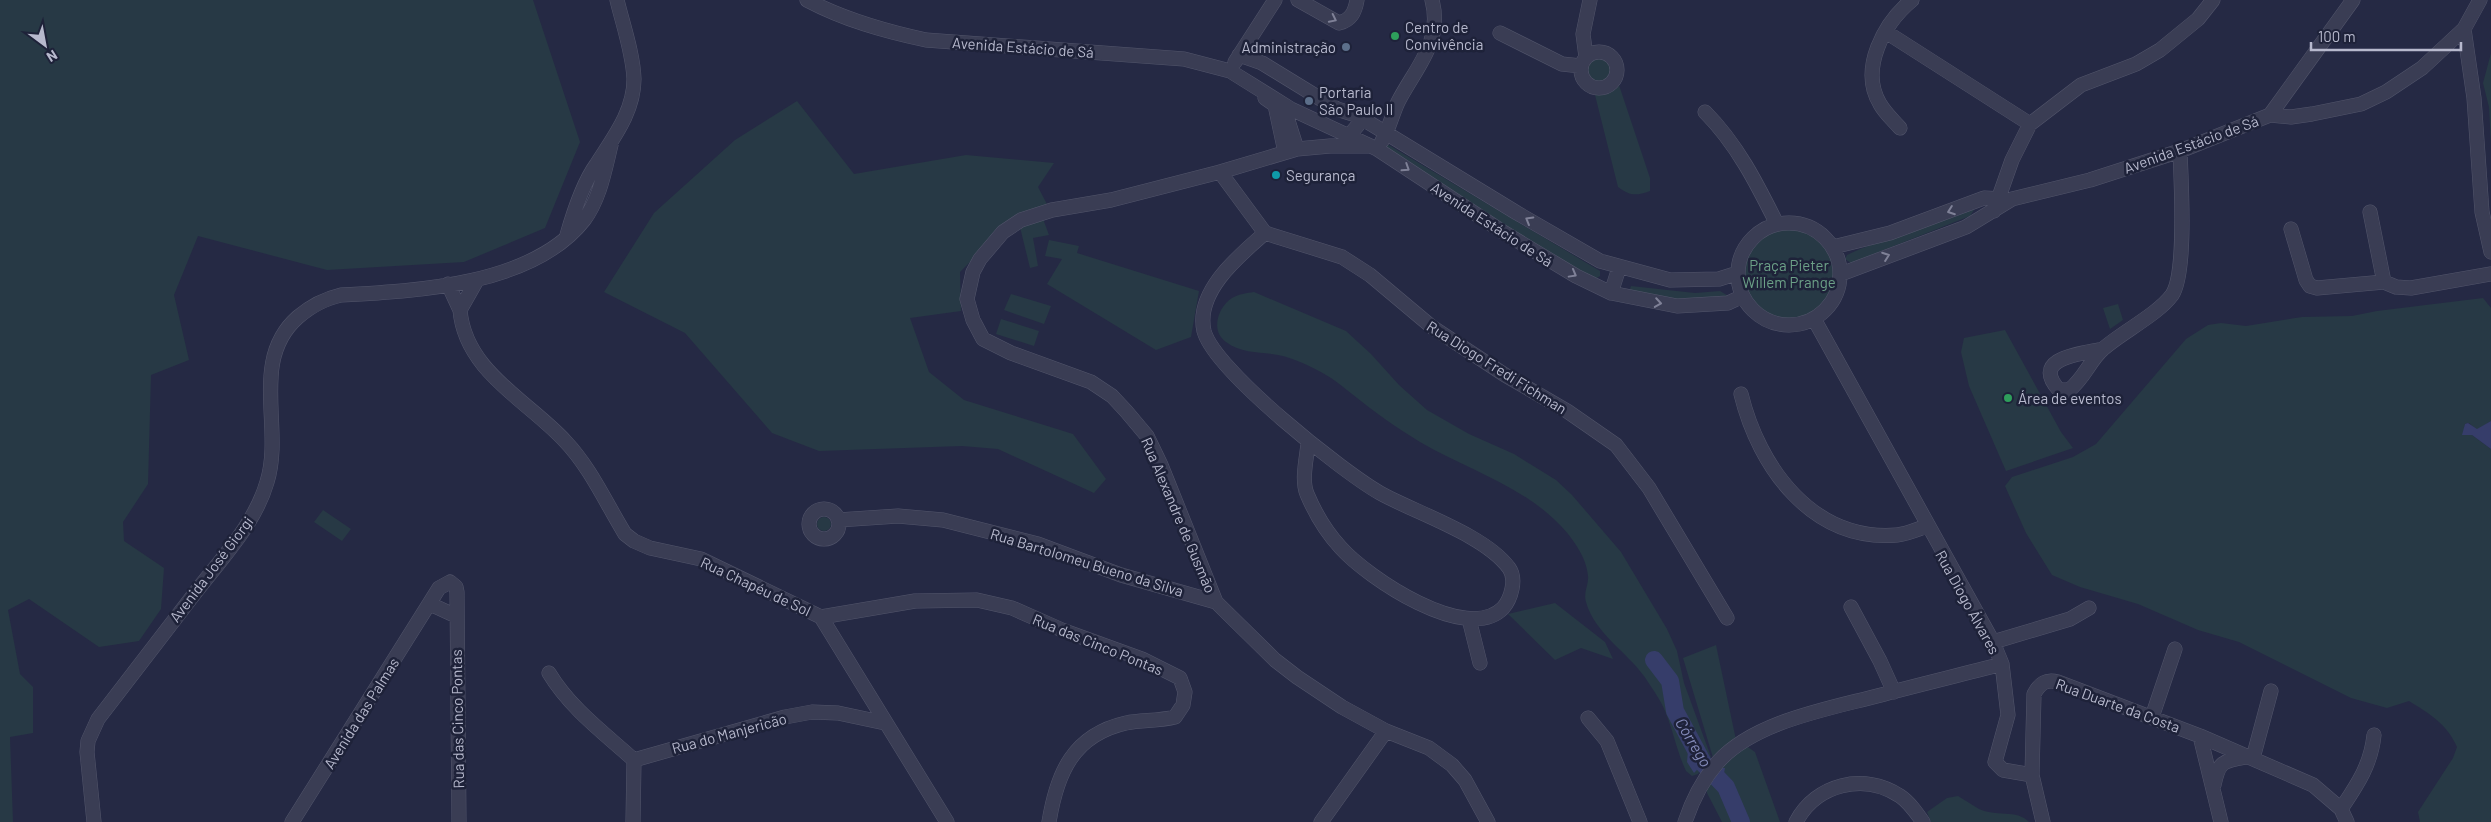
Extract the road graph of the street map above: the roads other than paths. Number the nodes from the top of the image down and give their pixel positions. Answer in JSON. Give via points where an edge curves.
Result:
{"nodes":[{"id":1,"x":617,"y":0,"type":"edge"},
{"id":2,"x":807,"y":0,"type":"edge"},
{"id":3,"x":1275,"y":0,"type":"edge"},
{"id":4,"x":1298,"y":0,"type":"edge"},
{"id":5,"x":1357,"y":0,"type":"edge"},
{"id":6,"x":1432,"y":0,"type":"edge"},
{"id":7,"x":1590,"y":0,"type":"edge"},
{"id":8,"x":1912,"y":0,"type":"edge"},
{"id":9,"x":2213,"y":0,"type":"edge"},
{"id":10,"x":2353,"y":0,"type":"edge"},
{"id":11,"x":2480,"y":0,"type":"edge"},
{"id":12,"x":2464,"y":29,"type":"junction"},
{"id":13,"x":1886,"y":32,"type":"junction"},
{"id":14,"x":1500,"y":33,"type":"dead end"},
{"id":15,"x":1240,"y":55,"type":"junction"},
{"id":16,"x":1584,"y":62,"type":"junction"},
{"id":17,"x":1237,"y":74,"type":"junction"},
{"id":18,"x":1280,"y":108,"type":"junction"},
{"id":19,"x":1705,"y":112,"type":"dead end"},
{"id":20,"x":2270,"y":116,"type":"junction"},
{"id":21,"x":1361,"y":118,"type":"junction"},
{"id":22,"x":2030,"y":124,"type":"junction"},
{"id":23,"x":1900,"y":128,"type":"dead end"},
{"id":24,"x":1386,"y":134,"type":"junction"},
{"id":25,"x":1346,"y":136,"type":"junction"},
{"id":26,"x":1374,"y":148,"type":"junction"},
{"id":27,"x":1291,"y":150,"type":"junction"},
{"id":28,"x":2180,"y":151,"type":"junction"},
{"id":29,"x":1220,"y":172,"type":"junction"},
{"id":30,"x":1996,"y":204,"type":"junction"},
{"id":31,"x":2370,"y":212,"type":"dead end"},
{"id":32,"x":1776,"y":224,"type":"junction"},
{"id":33,"x":2291,"y":229,"type":"dead end"},
{"id":34,"x":1265,"y":233,"type":"junction"},
{"id":35,"x":1833,"y":247,"type":"junction"},
{"id":36,"x":2491,"y":252,"type":"edge"},
{"id":37,"x":1619,"y":268,"type":"junction"},
{"id":38,"x":1738,"y":273,"type":"junction"},
{"id":39,"x":1841,"y":274,"type":"junction"},
{"id":40,"x":2491,"y":274,"type":"edge"},
{"id":41,"x":477,"y":280,"type":"junction"},
{"id":42,"x":2384,"y":282,"type":"junction"},
{"id":43,"x":448,"y":284,"type":"junction"},
{"id":44,"x":1611,"y":292,"type":"junction"},
{"id":45,"x":1743,"y":296,"type":"junction"},
{"id":46,"x":460,"y":310,"type":"junction"},
{"id":47,"x":1814,"y":319,"type":"junction"},
{"id":48,"x":2103,"y":349,"type":"dead end"},
{"id":49,"x":1741,"y":394,"type":"dead end"},
{"id":50,"x":1308,"y":443,"type":"junction"},
{"id":51,"x":838,"y":520,"type":"dead end"},
{"id":52,"x":1927,"y":526,"type":"junction"},
{"id":53,"x":1216,"y":602,"type":"junction"},
{"id":54,"x":430,"y":604,"type":"junction"},
{"id":55,"x":1851,"y":607,"type":"dead end"},
{"id":56,"x":2089,"y":608,"type":"dead end"},
{"id":57,"x":456,"y":616,"type":"junction"},
{"id":58,"x":821,"y":617,"type":"junction"},
{"id":59,"x":1727,"y":618,"type":"dead end"},
{"id":60,"x":1470,"y":619,"type":"junction"},
{"id":61,"x":1993,"y":642,"type":"junction"},
{"id":62,"x":2175,"y":649,"type":"dead end"},
{"id":63,"x":1480,"y":664,"type":"dead end"},
{"id":64,"x":2002,"y":664,"type":"junction"},
{"id":65,"x":549,"y":674,"type":"dead end"},
{"id":66,"x":1894,"y":692,"type":"junction"},
{"id":67,"x":2271,"y":692,"type":"dead end"},
{"id":68,"x":2152,"y":717,"type":"junction"},
{"id":69,"x":1588,"y":718,"type":"dead end"},
{"id":70,"x":885,"y":724,"type":"junction"},
{"id":71,"x":1386,"y":731,"type":"junction"},
{"id":72,"x":2374,"y":735,"type":"dead end"},
{"id":73,"x":2200,"y":736,"type":"junction"},
{"id":74,"x":2250,"y":757,"type":"junction"},
{"id":75,"x":634,"y":760,"type":"junction"},
{"id":76,"x":2032,"y":776,"type":"junction"},
{"id":77,"x":2214,"y":786,"type":"junction"},
{"id":78,"x":2344,"y":816,"type":"edge"},
{"id":79,"x":94,"y":822,"type":"edge"},
{"id":80,"x":292,"y":822,"type":"edge"},
{"id":81,"x":459,"y":822,"type":"edge"},
{"id":82,"x":633,"y":822,"type":"edge"},
{"id":83,"x":947,"y":822,"type":"edge"},
{"id":84,"x":1049,"y":822,"type":"edge"},
{"id":85,"x":1321,"y":822,"type":"edge"},
{"id":86,"x":1488,"y":822,"type":"edge"},
{"id":87,"x":1640,"y":822,"type":"edge"},
{"id":88,"x":1685,"y":822,"type":"edge"},
{"id":89,"x":1796,"y":822,"type":"edge"},
{"id":90,"x":1923,"y":822,"type":"edge"},
{"id":91,"x":2043,"y":822,"type":"edge"},
{"id":92,"x":2221,"y":822,"type":"edge"}],
"edges":[{"from":1,"to":41,"type":"street","name":"Avenida José Giorgi","via":[[634,81],[628,108],[611,145],[595,166],[573,213],[567,238],[536,257]]},
{"from":2,"to":17,"type":"street","name":"Avenida Estácio de Sá","via":[[852,21],[926,40],[1184,59]]},
{"from":3,"to":15,"type":"street"},
{"from":4,"to":5,"type":"street","one_way":true,"via":[[1340,23],[1352,15]]},
{"from":6,"to":24,"type":"street","via":[[1436,15],[1433,39],[1398,102]]},
{"from":7,"to":16,"type":"street","via":[[1583,34]]},
{"from":8,"to":13,"type":"street"},
{"from":9,"to":22,"type":"street","via":[[2198,20],[2160,50],[2136,64],[2081,85]]},
{"from":10,"to":20,"type":"street"},
{"from":11,"to":12,"type":"street","name":"Avenida Estácio de Sá"},
{"from":12,"to":20,"type":"street","name":"Avenida Estácio de Sá","via":[[2422,68],[2361,104],[2312,114]]},
{"from":12,"to":36,"type":"street","via":[[2474,98],[2482,212]]},
{"from":13,"to":22,"type":"street"},
{"from":13,"to":23,"type":"street","via":[[1876,50],[1871,74],[1880,104]]},
{"from":14,"to":16,"type":"street","via":[[1562,64]]},
{"from":15,"to":17,"type":"street"},
{"from":15,"to":21,"type":"street","name":"Avenida Estácio de Sá","via":[[1259,62],[1285,84],[1331,110]]},
{"from":16,"to":16,"type":"street","via":[[1584,79],[1591,86],[1603,88],[1611,84],[1617,74],[1612,57],[1603,52],[1593,53]]},
{"from":17,"to":18,"type":"street","name":"Avenida Estácio de Sá"},
{"from":17,"to":25,"type":"street","name":"Avenida Estácio de Sá","via":[[1264,83]]},
{"from":18,"to":25,"type":"street","name":"Avenida Estácio de Sá","via":[[1322,130]]},
{"from":18,"to":27,"type":"street"},
{"from":19,"to":32,"type":"street","via":[[1723,130],[1746,165]]},
{"from":20,"to":28,"type":"street","name":"Avenida Estácio de Sá"},
{"from":21,"to":24,"type":"street","name":"Avenida Estácio de Sá"},
{"from":21,"to":25,"type":"street"},
{"from":22,"to":30,"type":"street"},
{"from":24,"to":26,"type":"street"},
{"from":37,"to":24,"type":"street","name":"Avenida Estácio de Sá","one_way":true,"via":[[1600,261]]},
{"from":25,"to":26,"type":"street","name":"Avenida Estácio de Sá"},
{"from":26,"to":27,"type":"street","name":"Rua Alexandre de Gusmão","via":[[1330,146]]},
{"from":26,"to":44,"type":"street","name":"Avenida Estácio de Sá","one_way":true,"via":[[1511,237],[1576,276]]},
{"from":27,"to":29,"type":"street","name":"Rua Alexandre de Gusmão"},
{"from":28,"to":30,"type":"street","name":"Avenida Estácio de Sá","via":[[2090,180]]},
{"from":28,"to":48,"type":"street","via":[[2176,284],[2162,304]]},
{"from":29,"to":34,"type":"street"},
{"from":29,"to":53,"type":"street","name":"Rua Alexandre de Gusmão","via":[[1021,220],[1003,232],[980,259],[967,299],[983,338],[1091,382],[1112,396],[1126,411],[1146,436],[1157,458]]},
{"from":30,"to":35,"type":"street","name":"Avenida Estácio de Sá","one_way":true,"via":[[1984,198],[1890,233]]},
{"from":39,"to":30,"type":"street","name":"Avenida Estácio de Sá","one_way":true,"via":[[1966,227]]},
{"from":31,"to":42,"type":"street"},
{"from":32,"to":35,"type":"street","via":[[1799,223],[1810,227],[1820,232]]},
{"from":32,"to":38,"type":"street","via":[[1751,240],[1742,253]]},
{"from":33,"to":42,"type":"street","via":[[2310,286],[2345,287]]},
{"from":34,"to":50,"type":"street","via":[[1229,264],[1210,292],[1204,330],[1220,358]]},
{"from":34,"to":59,"type":"street","name":"Rua Diogo Fredi Fichman","via":[[1342,257],[1432,328],[1616,445],[1649,488]]},
{"from":35,"to":39,"type":"street"},
{"from":37,"to":38,"type":"street","name":"Avenida Estácio de Sá","via":[[1670,280],[1719,280]]},
{"from":37,"to":44,"type":"street"},
{"from":38,"to":45,"type":"street"},
{"from":39,"to":47,"type":"street","via":[[1835,297]]},
{"from":40,"to":42,"type":"street","via":[[2411,288]]},
{"from":41,"to":43,"type":"street","name":"Avenida José Giorgi"},
{"from":41,"to":46,"type":"street"},
{"from":43,"to":46,"type":"street","name":"Rua Chapéu de Sol"},
{"from":43,"to":79,"type":"street","name":"Avenida José Giorgi","via":[[323,299],[292,322],[280,338],[270,368],[273,455],[267,482],[258,505],[231,547],[98,719],[88,741],[87,752]]},
{"from":44,"to":45,"type":"street","name":"Avenida Estácio de Sá","one_way":true,"via":[[1677,306],[1728,303]]},
{"from":45,"to":47,"type":"street","via":[[1754,311],[1773,322],[1795,324]]},
{"from":46,"to":58,"type":"street","name":"Rua Chapéu de Sol","via":[[465,336],[481,363],[565,441],[583,464],[625,534],[650,548],[701,559]]},
{"from":47,"to":52,"type":"street","name":"Rua Diogo Álvares"},
{"from":49,"to":52,"type":"street","via":[[1748,422],[1772,468],[1811,512],[1842,527],[1868,533],[1898,535]]},
{"from":50,"to":60,"type":"street","via":[[1305,491],[1341,548],[1368,573],[1422,606]]},
{"from":50,"to":60,"type":"street","via":[[1379,492],[1454,528],[1499,557],[1511,570],[1513,585],[1510,598],[1502,609],[1491,616]]},
{"from":51,"to":53,"type":"street","name":"Rua Bartolomeu Bueno da Silva","via":[[898,516],[943,520],[1038,544],[1121,575]]},
{"from":52,"to":61,"type":"street","name":"Rua Diogo Álvares"},
{"from":53,"to":71,"type":"street","name":"Rua Alexandre de Gusmão","via":[[1297,677]]},
{"from":54,"to":57,"type":"street"},
{"from":54,"to":57,"type":"street","name":"Avenida das Palmas","via":[[439,588],[450,582],[457,592]]},
{"from":54,"to":80,"type":"street","name":"Avenida das Palmas"},
{"from":55,"to":66,"type":"street"},
{"from":56,"to":61,"type":"street","via":[[2070,619]]},
{"from":57,"to":81,"type":"street","name":"Rua das Cinco Pontas"},
{"from":58,"to":70,"type":"street","name":"Rua Chapéu de Sol"},
{"from":58,"to":84,"type":"street","name":"Rua das Cinco Pontas","via":[[915,601],[977,600],[1012,608],[1062,630],[1142,658],[1180,678],[1185,692],[1183,706],[1175,717],[1108,728],[1077,749],[1059,777]]},
{"from":60,"to":63,"type":"street"},
{"from":61,"to":64,"type":"street","name":"Rua Diogo Álvares"},
{"from":62,"to":68,"type":"street"},
{"from":64,"to":66,"type":"street","name":"Rua Diogo Álvares"},
{"from":64,"to":76,"type":"street","via":[[2008,715],[1995,762],[2002,770]]},
{"from":65,"to":75,"type":"street","via":[[573,706]]},
{"from":66,"to":88,"type":"street","name":"Rua Diogo Álvares","via":[[1767,729],[1746,740],[1718,762],[1705,779]]},
{"from":67,"to":74,"type":"street"},
{"from":68,"to":73,"type":"street","name":"Rua Duarte da Costa"},
{"from":68,"to":76,"type":"street","name":"Rua Duarte da Costa","via":[[2058,682],[2044,682],[2034,694]]},
{"from":69,"to":87,"type":"street","via":[[1607,741]]},
{"from":70,"to":75,"type":"street","name":"Rua do Manjericão","via":[[838,713],[812,712],[785,716]]},
{"from":70,"to":83,"type":"street","name":"Rua Chapéu de Sol"},
{"from":71,"to":85,"type":"street"},
{"from":71,"to":86,"type":"street","name":"Rua Alexandre de Gusmão","via":[[1429,748],[1452,765],[1465,780]]},
{"from":72,"to":78,"type":"street","via":[[2372,754]]},
{"from":73,"to":74,"type":"street","name":"Rua Duarte da Costa"},
{"from":73,"to":77,"type":"street"},
{"from":74,"to":77,"type":"street","via":[[2228,760],[2220,765]]},
{"from":74,"to":78,"type":"street","name":"Rua Duarte da Costa","via":[[2313,785]]},
{"from":75,"to":82,"type":"street"},
{"from":76,"to":91,"type":"street","name":"Rua Duarte da Costa"},
{"from":77,"to":92,"type":"street"},
{"from":89,"to":90,"type":"street","via":[[1803,809],[1829,790],[1848,783],[1867,783],[1887,788],[1901,797]]}]}
